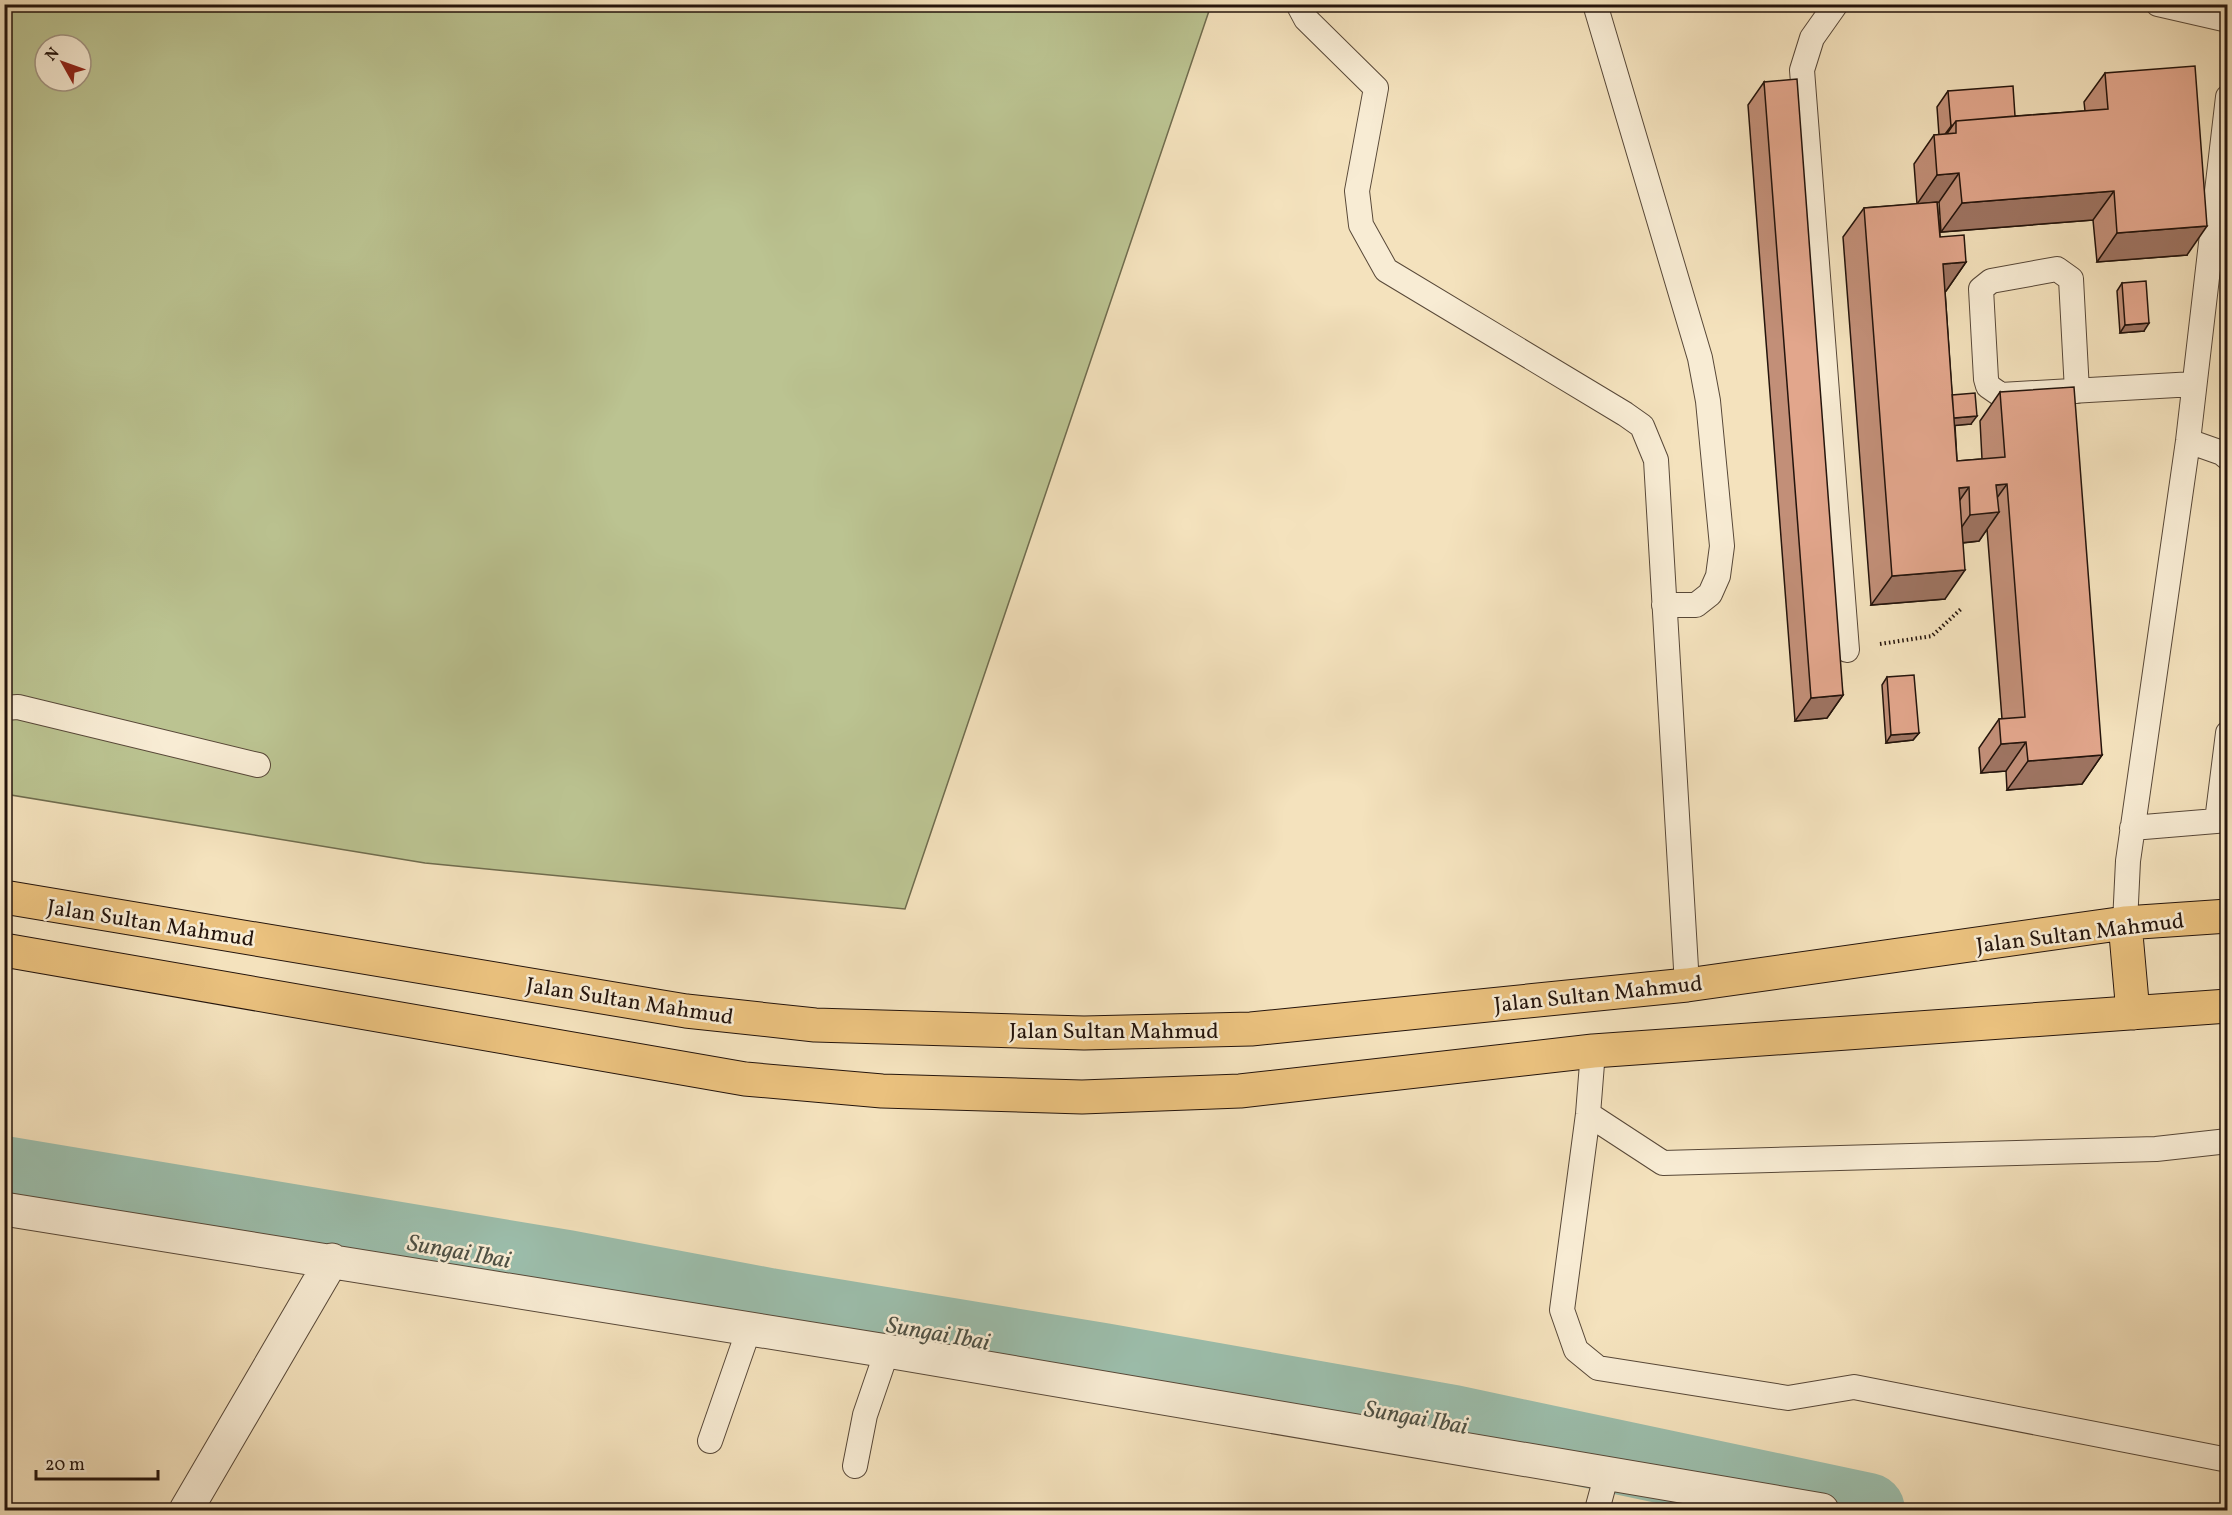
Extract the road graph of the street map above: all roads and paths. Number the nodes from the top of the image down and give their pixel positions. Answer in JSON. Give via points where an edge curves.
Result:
{"nodes":[{"id":1,"x":1298,"y":4,"type":"edge"},
{"id":2,"x":1596,"y":4,"type":"edge"},
{"id":3,"x":1836,"y":4,"type":"edge"},
{"id":4,"x":2158,"y":4,"type":"edge"},
{"id":5,"x":2228,"y":20,"type":"edge"},
{"id":6,"x":2228,"y":97,"type":"edge"},
{"id":7,"x":2194,"y":384,"type":"junction"},
{"id":8,"x":2077,"y":391,"type":"junction"},
{"id":9,"x":2188,"y":441,"type":"junction"},
{"id":10,"x":2228,"y":458,"type":"edge"},
{"id":11,"x":1664,"y":605,"type":"junction"},
{"id":12,"x":1961,"y":609,"type":"edge"},
{"id":13,"x":1847,"y":650,"type":"joint"},
{"id":14,"x":4,"y":708,"type":"edge"},
{"id":15,"x":2228,"y":733,"type":"edge"},
{"id":16,"x":258,"y":765,"type":"dead end"},
{"id":17,"x":2222,"y":820,"type":"edge"},
{"id":18,"x":2132,"y":828,"type":"junction"},
{"id":19,"x":4,"y":897,"type":"edge"},
{"id":20,"x":2228,"y":916,"type":"edge"},
{"id":21,"x":2125,"y":923,"type":"junction"},
{"id":22,"x":4,"y":950,"type":"edge"},
{"id":23,"x":1687,"y":985,"type":"junction"},
{"id":24,"x":2228,"y":1006,"type":"edge"},
{"id":25,"x":2133,"y":1013,"type":"junction"},
{"id":26,"x":1593,"y":1051,"type":"junction"},
{"id":27,"x":1588,"y":1114,"type":"junction"},
{"id":28,"x":2228,"y":1141,"type":"edge"},
{"id":29,"x":4,"y":1209,"type":"edge"},
{"id":30,"x":332,"y":1260,"type":"junction"},
{"id":31,"x":749,"y":1329,"type":"junction"},
{"id":32,"x":887,"y":1351,"type":"junction"},
{"id":33,"x":710,"y":1441,"type":"dead end"},
{"id":34,"x":2228,"y":1460,"type":"edge"},
{"id":35,"x":855,"y":1466,"type":"dead end"},
{"id":36,"x":1607,"y":1473,"type":"junction"},
{"id":37,"x":186,"y":1510,"type":"edge"},
{"id":38,"x":1598,"y":1510,"type":"edge"},
{"id":39,"x":1822,"y":1510,"type":"edge"}],
"edges":[{"from":1,"to":11,"type":"lane","via":[[1306,19],[1376,88],[1357,191],[1361,225],[1386,270],[1642,426],[1656,460]]},
{"from":2,"to":11,"type":"lane","via":[[1700,358],[1708,400],[1722,546],[1718,576],[1710,594],[1696,605]]},
{"from":3,"to":13,"type":"lane","via":[[1812,38],[1802,70]]},
{"from":4,"to":5,"type":"lane"},
{"from":6,"to":7,"type":"lane"},
{"from":7,"to":8,"type":"lane"},
{"from":7,"to":9,"type":"lane"},
{"from":8,"to":8,"type":"lane","via":[[2001,395],[1988,386],[1981,289],[1991,281],[2057,269],[2071,279]]},
{"from":9,"to":10,"type":"lane"},
{"from":9,"to":18,"type":"lane"},
{"from":11,"to":23,"type":"lane"},
{"from":12,"to":13,"type":"path","via":[[1932,636]]},
{"from":14,"to":16,"type":"lane","via":[[18,707]]},
{"from":15,"to":17,"type":"lane"},
{"from":17,"to":18,"type":"lane"},
{"from":18,"to":21,"type":"lane"},
{"from":19,"to":23,"type":"highway","name":"Jalan Sultan Mahmud","via":[[686,1011],[815,1024],[1084,1033],[1251,1029]]},
{"from":20,"to":21,"type":"highway","name":"Jalan Sultan Mahmud"},
{"from":21,"to":23,"type":"highway","name":"Jalan Sultan Mahmud"},
{"from":21,"to":25,"type":"highway"},
{"from":22,"to":26,"type":"highway","via":[[745,1079],[882,1091],[1082,1097],[1240,1091]]},
{"from":24,"to":25,"type":"highway"},
{"from":25,"to":26,"type":"highway"},
{"from":26,"to":27,"type":"lane"},
{"from":27,"to":28,"type":"lane","via":[[1663,1163],[2156,1149]]},
{"from":27,"to":34,"type":"lane","via":[[1562,1310],[1576,1350],[1598,1368],[1788,1398],[1854,1387]]},
{"from":29,"to":30,"type":"street"},
{"from":30,"to":31,"type":"street"},
{"from":30,"to":37,"type":"street"},
{"from":31,"to":32,"type":"street"},
{"from":31,"to":33,"type":"lane"},
{"from":32,"to":35,"type":"lane","via":[[866,1415]]},
{"from":32,"to":36,"type":"street"},
{"from":36,"to":38,"type":"lane"},
{"from":36,"to":39,"type":"street"}]}
